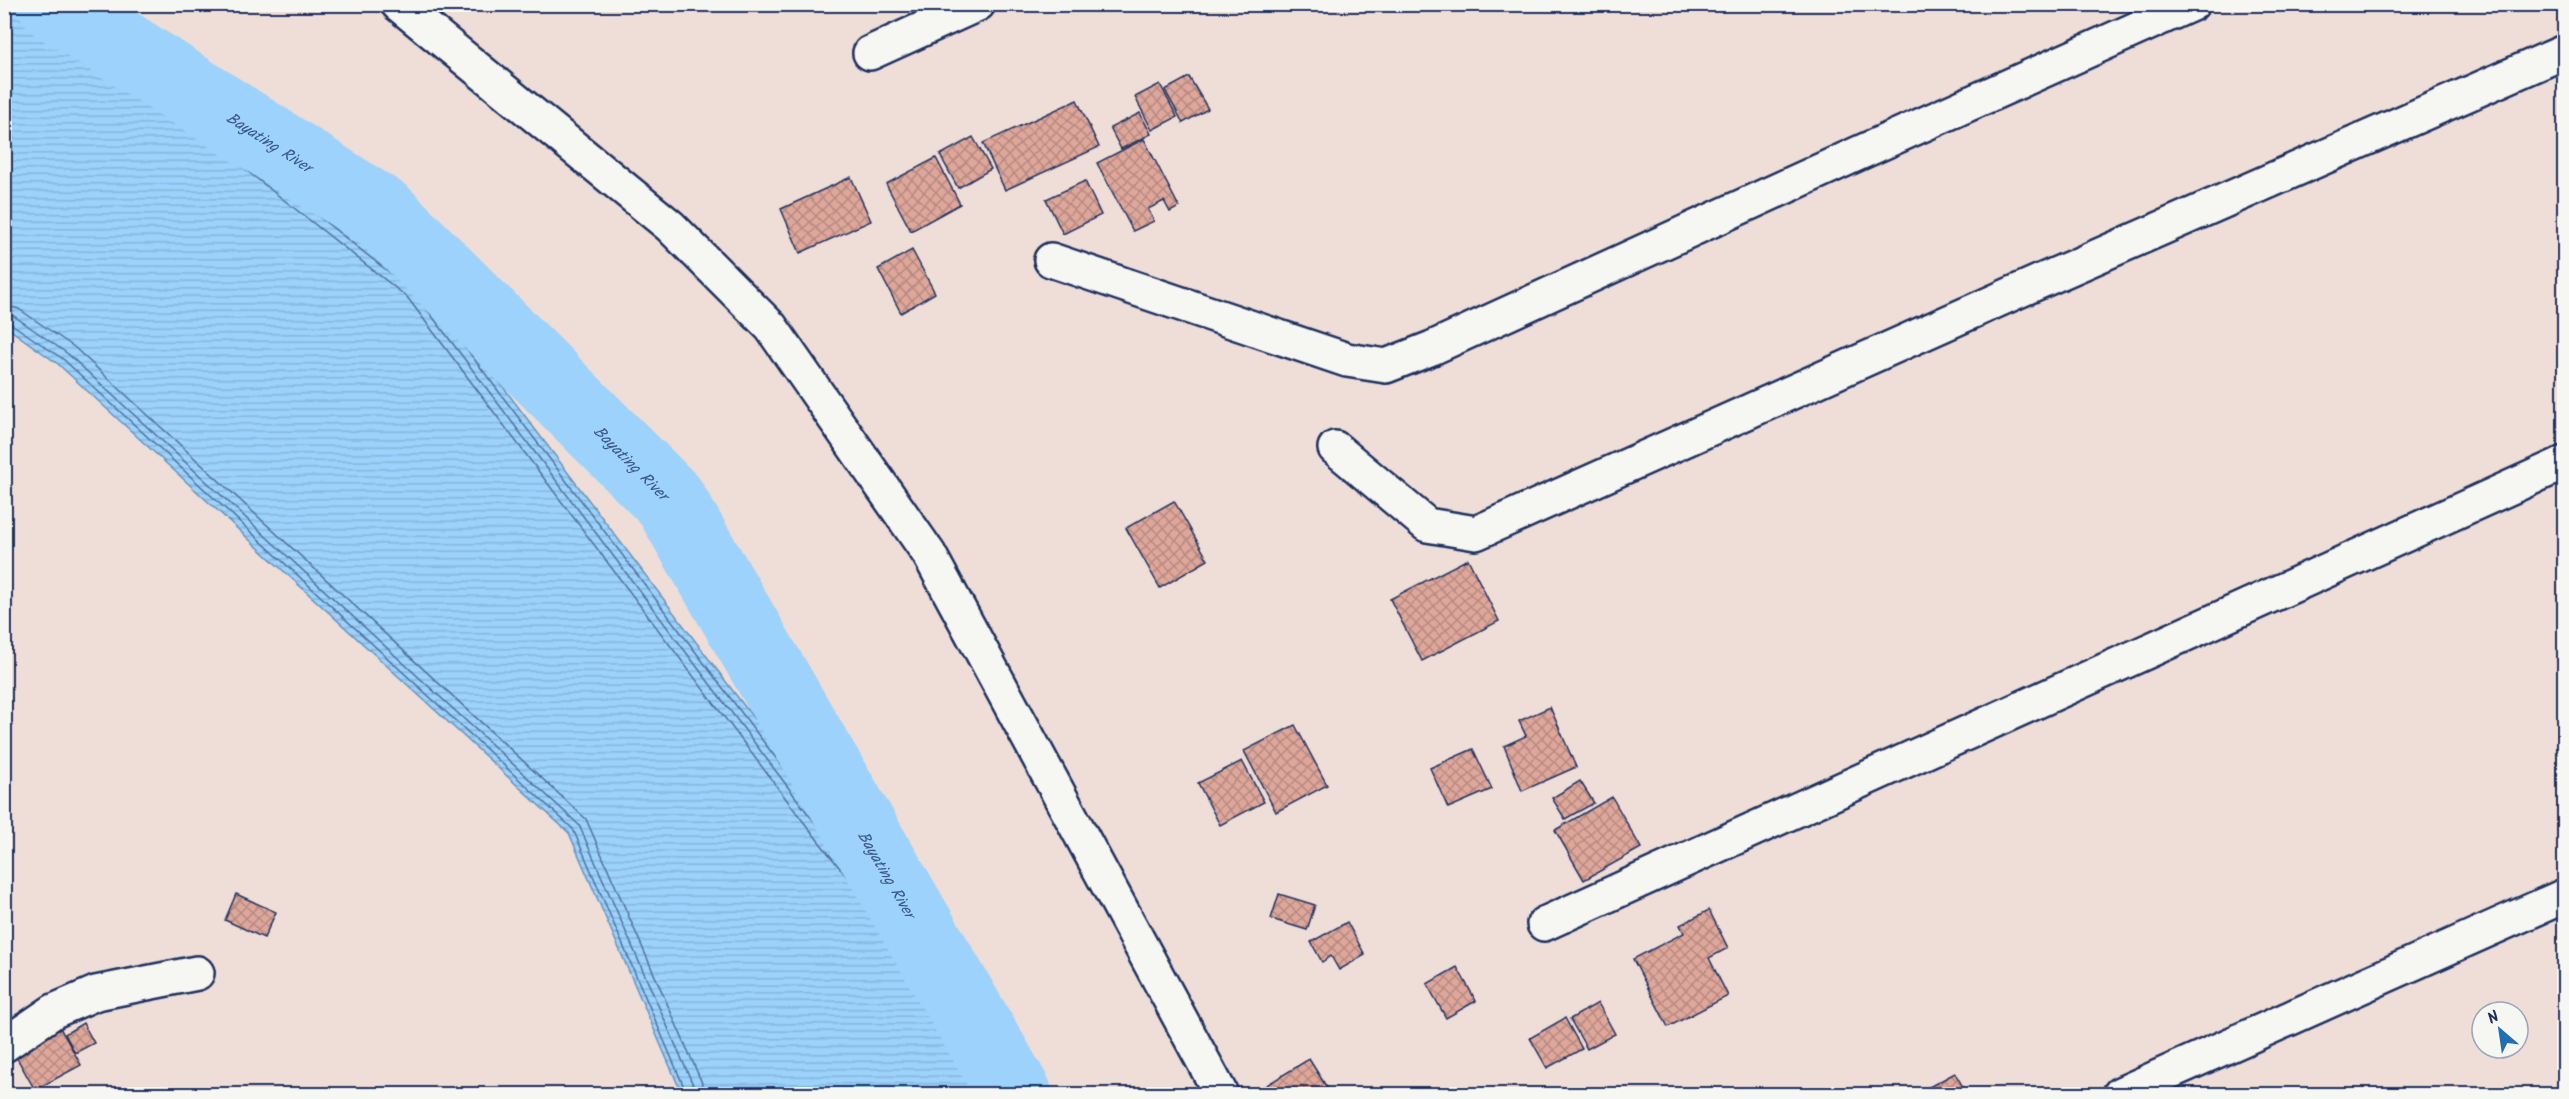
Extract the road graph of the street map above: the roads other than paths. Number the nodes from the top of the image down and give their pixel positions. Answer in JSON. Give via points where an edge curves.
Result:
{"nodes":[{"id":1,"x":398,"y":4,"type":"edge"},
{"id":2,"x":978,"y":4,"type":"edge"},
{"id":3,"x":2192,"y":4,"type":"edge"},
{"id":4,"x":2565,"y":52,"type":"edge"},
{"id":5,"x":870,"y":53,"type":"dead end"},
{"id":6,"x":1051,"y":260,"type":"dead end"},
{"id":7,"x":1335,"y":448,"type":"dead end"},
{"id":8,"x":2565,"y":463,"type":"edge"},
{"id":9,"x":2565,"y":896,"type":"edge"},
{"id":10,"x":1544,"y":924,"type":"dead end"},
{"id":11,"x":197,"y":973,"type":"dead end"},
{"id":12,"x":4,"y":1045,"type":"edge"},
{"id":13,"x":1221,"y":1095,"type":"edge"},
{"id":14,"x":2120,"y":1095,"type":"edge"}],
"edges":[{"from":1,"to":13,"type":"street","via":[[670,226],[771,327],[929,554]]},
{"from":2,"to":5,"type":"street"},
{"from":3,"to":6,"type":"street","via":[[1386,366],[1347,360]]},
{"from":4,"to":7,"type":"street","via":[[1476,533],[1427,525]]},
{"from":8,"to":10,"type":"street"},
{"from":9,"to":14,"type":"street"},
{"from":11,"to":12,"type":"street","via":[[96,993],[54,1011]]}]}
